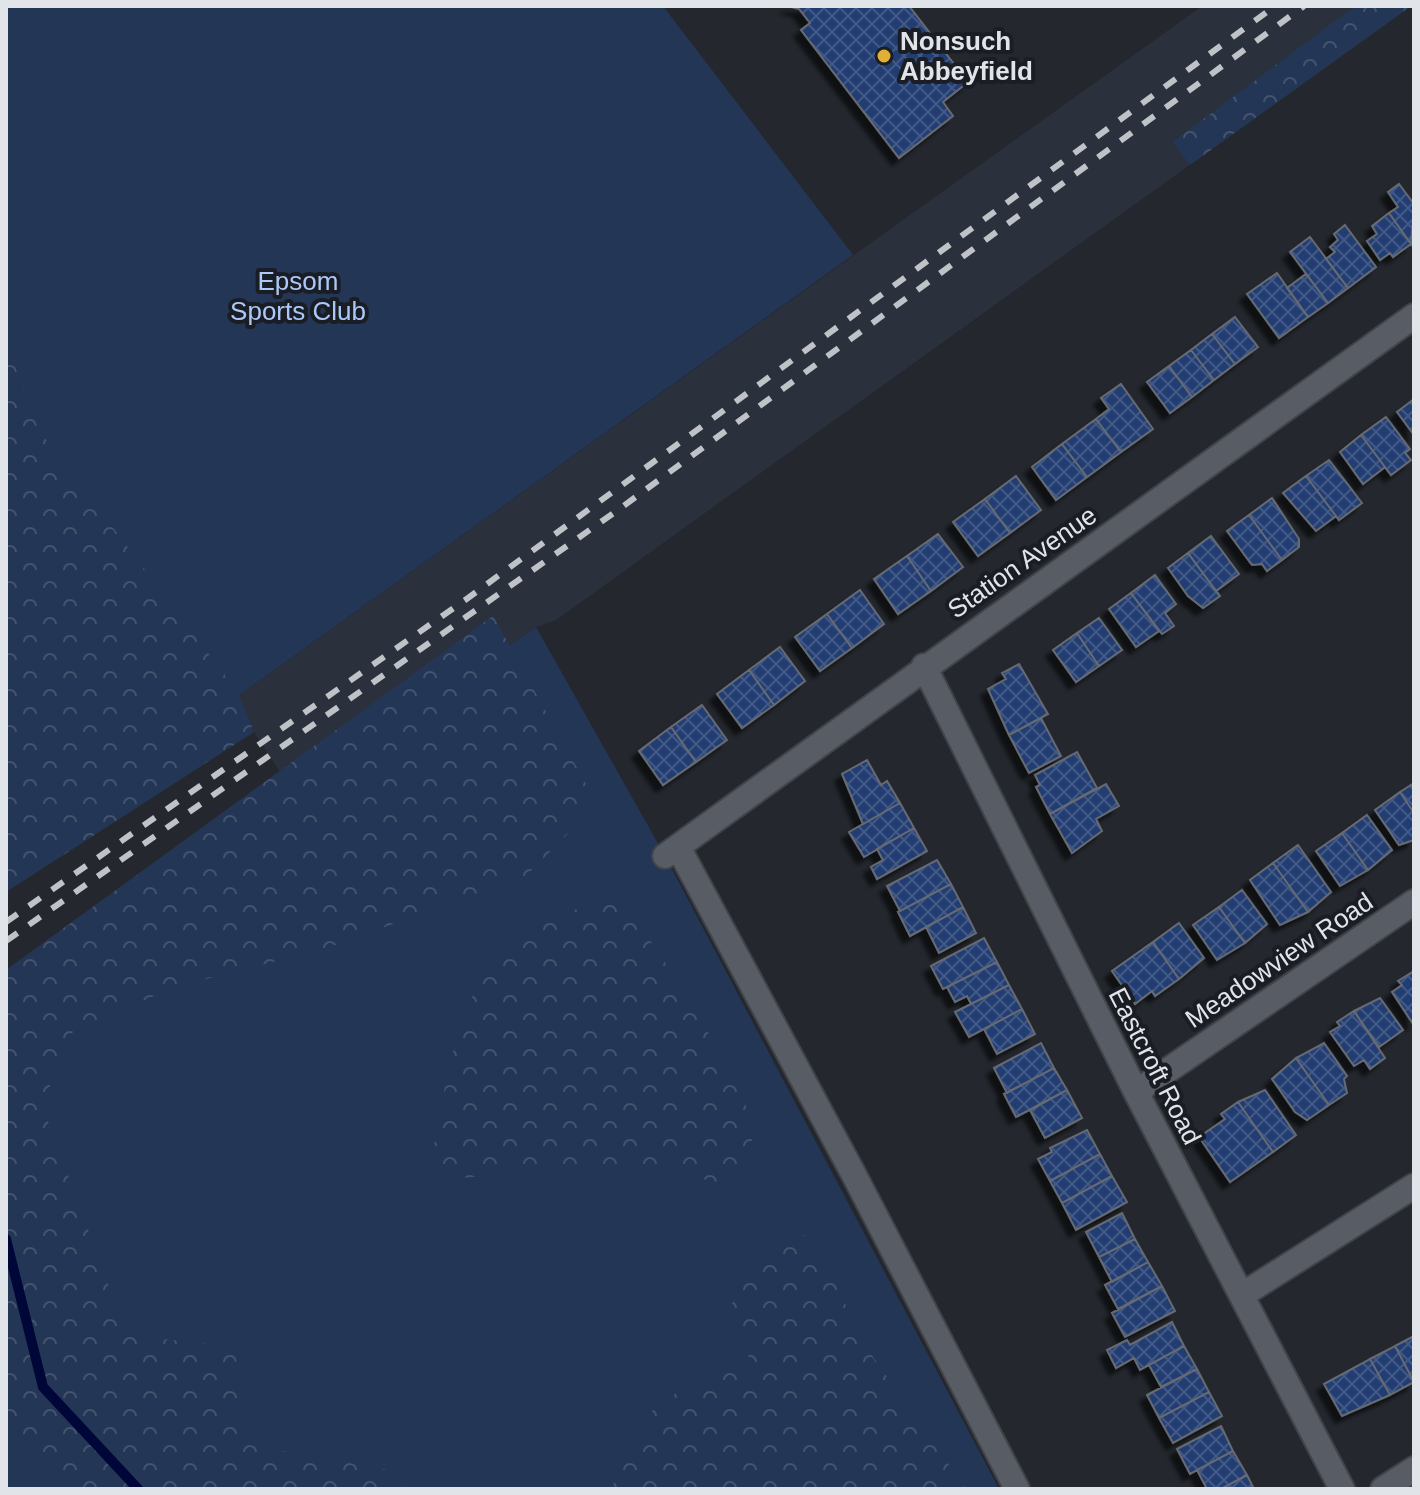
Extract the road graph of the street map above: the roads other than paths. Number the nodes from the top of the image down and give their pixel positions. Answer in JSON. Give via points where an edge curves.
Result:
{"nodes":[{"id":1,"x":1414,"y":316,"type":"edge"},
{"id":2,"x":924,"y":666,"type":"junction"},
{"id":3,"x":1414,"y":902,"type":"edge"},
{"id":4,"x":1136,"y":1092,"type":"junction"},
{"id":5,"x":1414,"y":1186,"type":"edge"},
{"id":6,"x":1242,"y":1295,"type":"junction"},
{"id":7,"x":1414,"y":1469,"type":"edge"},
{"id":8,"x":1017,"y":1489,"type":"edge"},
{"id":9,"x":1342,"y":1489,"type":"edge"},
{"id":10,"x":1383,"y":1489,"type":"edge"}],
"edges":[{"from":1,"to":2,"type":"street","name":"Station Avenue"},
{"from":2,"to":4,"type":"street","name":"Eastcroft Road"},
{"from":2,"to":8,"type":"street","name":"Station Avenue","via":[[671,852],[853,1173]]},
{"from":3,"to":4,"type":"street","name":"Meadowview Road"},
{"from":4,"to":6,"type":"street","name":"Eastcroft Road"},
{"from":5,"to":6,"type":"street"},
{"from":6,"to":9,"type":"street","name":"Eastcroft Road"},
{"from":7,"to":10,"type":"street"}]}
